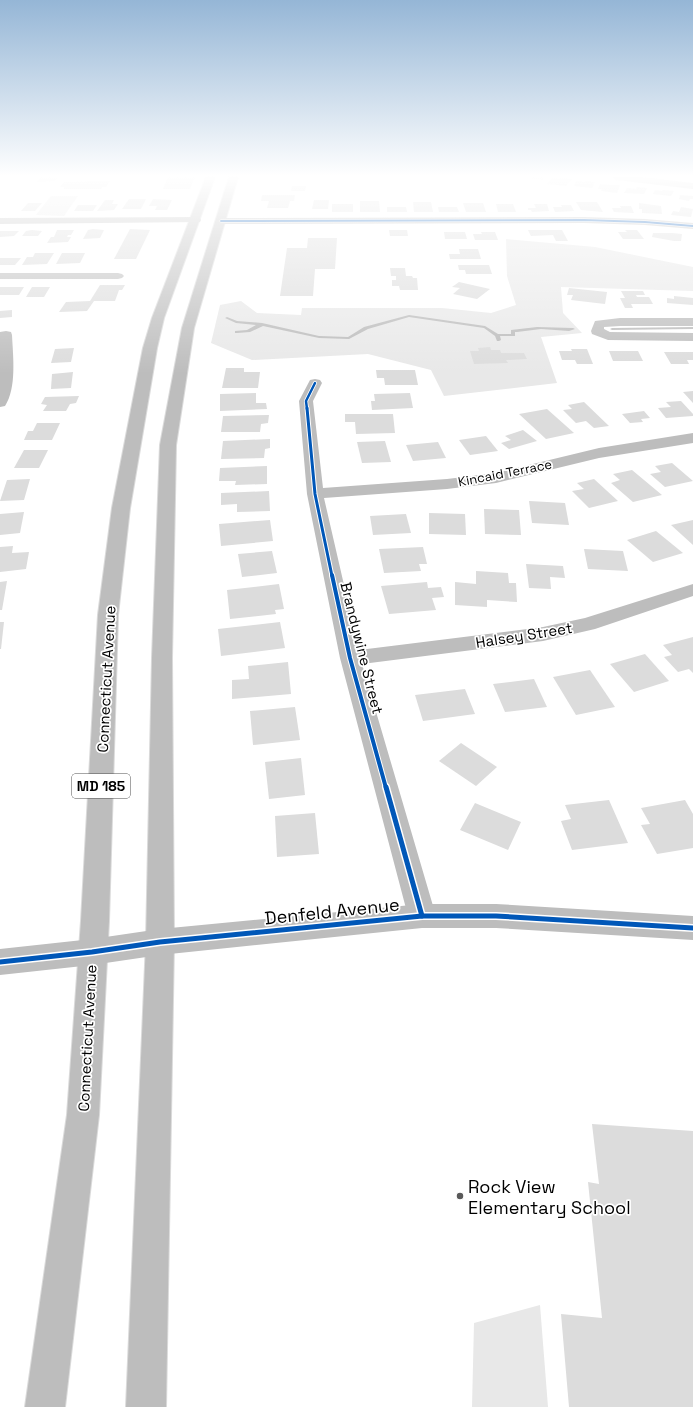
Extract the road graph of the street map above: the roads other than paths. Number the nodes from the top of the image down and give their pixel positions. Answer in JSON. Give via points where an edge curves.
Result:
{"nodes":[{"id":1,"x":191,"y":243,"type":"edge"},
{"id":2,"x":211,"y":243,"type":"edge"},
{"id":3,"x":0,"y":276,"type":"edge"},
{"id":4,"x":118,"y":276,"type":"dead end"},
{"id":5,"x":693,"y":322,"type":"edge"},
{"id":6,"x":172,"y":328,"type":"junction"},
{"id":7,"x":3,"y":335,"type":"edge"},
{"id":8,"x":693,"y":337,"type":"edge"},
{"id":9,"x":315,"y":383,"type":"dead end"},
{"id":10,"x":0,"y":403,"type":"edge"},
{"id":11,"x":693,"y":438,"type":"edge"},
{"id":12,"x":315,"y":494,"type":"junction"},
{"id":13,"x":693,"y":590,"type":"edge"},
{"id":14,"x":350,"y":658,"type":"junction"},
{"id":15,"x":422,"y":916,"type":"junction"},
{"id":16,"x":693,"y":928,"type":"edge"},
{"id":17,"x":160,"y":942,"type":"junction"},
{"id":18,"x":92,"y":952,"type":"junction"},
{"id":19,"x":0,"y":962,"type":"edge"},
{"id":20,"x":45,"y":1407,"type":"edge"},
{"id":21,"x":146,"y":1407,"type":"edge"}],
"edges":[{"from":1,"to":6,"type":"street","name":"Connecticut Avenue","number":"MD 185"},
{"from":2,"to":6,"type":"street","name":"Connecticut Avenue","number":"MD 185"},
{"from":3,"to":4,"type":"street"},
{"from":5,"to":8,"type":"street","via":[[620,322],[599,324],[597,331],[608,336]]},
{"from":6,"to":17,"type":"street","name":"Connecticut Avenue","number":"MD 185","via":[[162,658]]},
{"from":6,"to":18,"type":"street","name":"Connecticut Avenue","number":"MD 185","via":[[150,348],[121,508],[108,615]]},
{"from":7,"to":10,"type":"street","via":[[6,372]]},
{"from":9,"to":12,"type":"street","name":"Brandywine Street","via":[[306,401]]},
{"from":11,"to":12,"type":"street","name":"Kincaid Terrace","via":[[599,453],[496,478]]},
{"from":12,"to":14,"type":"street","name":"Brandywine Street"},
{"from":13,"to":14,"type":"street","name":"Halsey Street","via":[[588,624],[543,634]]},
{"from":14,"to":15,"type":"street","name":"Brandywine Street"},
{"from":15,"to":16,"type":"street","name":"Denfeld Avenue","via":[[496,916]]},
{"from":15,"to":17,"type":"street","name":"Denfeld Avenue"},
{"from":17,"to":18,"type":"street","name":"Denfeld Avenue"},
{"from":17,"to":21,"type":"street","name":"Connecticut Avenue","number":"MD 185"},
{"from":18,"to":19,"type":"street","name":"Denfeld Avenue"},
{"from":18,"to":20,"type":"street","name":"Connecticut Avenue","number":"MD 185","via":[[83,1115]]}]}
